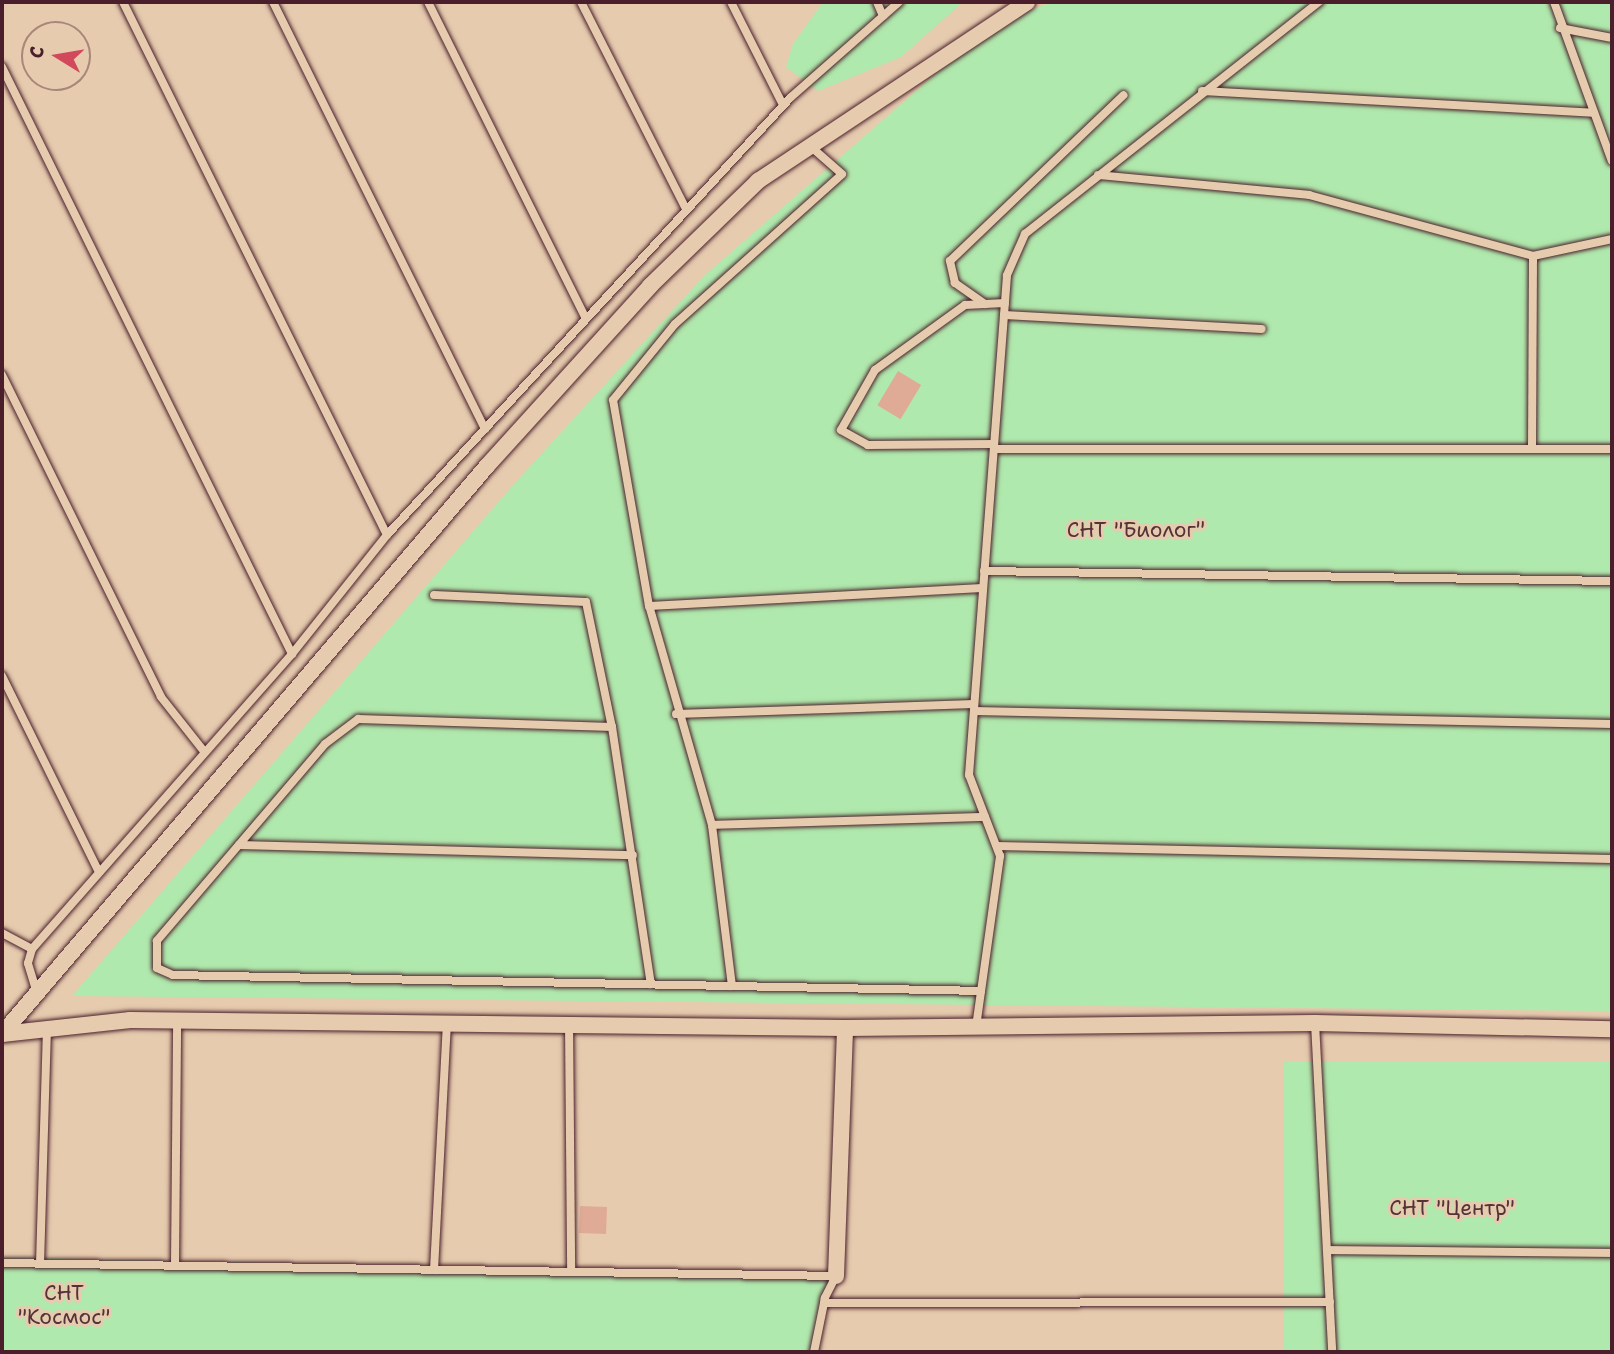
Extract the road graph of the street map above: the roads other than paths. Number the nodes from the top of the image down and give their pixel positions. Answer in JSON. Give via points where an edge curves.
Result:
{"nodes":[{"id":1,"x":123,"y":2,"type":"edge"},
{"id":2,"x":273,"y":2,"type":"edge"},
{"id":3,"x":428,"y":2,"type":"edge"},
{"id":4,"x":581,"y":2,"type":"edge"},
{"id":5,"x":731,"y":2,"type":"edge"},
{"id":6,"x":877,"y":2,"type":"edge"},
{"id":7,"x":899,"y":2,"type":"edge"},
{"id":8,"x":1027,"y":2,"type":"edge"},
{"id":9,"x":1319,"y":2,"type":"edge"},
{"id":10,"x":1554,"y":2,"type":"edge"},
{"id":11,"x":883,"y":16,"type":"junction"},
{"id":12,"x":1560,"y":28,"type":"junction"},
{"id":13,"x":1612,"y":38,"type":"edge"},
{"id":14,"x":2,"y":66,"type":"edge"},
{"id":15,"x":1202,"y":91,"type":"junction"},
{"id":16,"x":1124,"y":94,"type":"dead end"},
{"id":17,"x":783,"y":105,"type":"junction"},
{"id":18,"x":1593,"y":113,"type":"junction"},
{"id":19,"x":809,"y":145,"type":"junction"},
{"id":20,"x":1612,"y":161,"type":"edge"},
{"id":21,"x":1098,"y":175,"type":"junction"},
{"id":22,"x":686,"y":209,"type":"junction"},
{"id":23,"x":1612,"y":239,"type":"edge"},
{"id":24,"x":1533,"y":256,"type":"junction"},
{"id":25,"x":1005,"y":303,"type":"junction"},
{"id":26,"x":985,"y":304,"type":"junction"},
{"id":27,"x":1004,"y":314,"type":"junction"},
{"id":28,"x":586,"y":319,"type":"junction"},
{"id":29,"x":1262,"y":329,"type":"dead end"},
{"id":30,"x":2,"y":375,"type":"edge"},
{"id":31,"x":485,"y":429,"type":"junction"},
{"id":32,"x":994,"y":447,"type":"junction"},
{"id":33,"x":1532,"y":449,"type":"junction"},
{"id":34,"x":1612,"y":449,"type":"edge"},
{"id":35,"x":387,"y":536,"type":"junction"},
{"id":36,"x":984,"y":571,"type":"junction"},
{"id":37,"x":1612,"y":581,"type":"edge"},
{"id":38,"x":983,"y":588,"type":"junction"},
{"id":39,"x":434,"y":595,"type":"dead end"},
{"id":40,"x":649,"y":606,"type":"junction"},
{"id":41,"x":292,"y":654,"type":"junction"},
{"id":42,"x":2,"y":676,"type":"edge"},
{"id":43,"x":974,"y":708,"type":"junction"},
{"id":44,"x":676,"y":715,"type":"junction"},
{"id":45,"x":1612,"y":724,"type":"edge"},
{"id":46,"x":611,"y":727,"type":"junction"},
{"id":47,"x":203,"y":750,"type":"junction"},
{"id":48,"x":985,"y":817,"type":"junction"},
{"id":49,"x":712,"y":825,"type":"junction"},
{"id":50,"x":239,"y":845,"type":"junction"},
{"id":51,"x":997,"y":846,"type":"junction"},
{"id":52,"x":633,"y":855,"type":"junction"},
{"id":53,"x":1612,"y":859,"type":"edge"},
{"id":54,"x":99,"y":872,"type":"junction"},
{"id":55,"x":2,"y":933,"type":"edge"},
{"id":56,"x":32,"y":949,"type":"junction"},
{"id":57,"x":651,"y":984,"type":"junction"},
{"id":58,"x":732,"y":986,"type":"junction"},
{"id":59,"x":981,"y":991,"type":"junction"},
{"id":60,"x":37,"y":993,"type":"junction"},
{"id":61,"x":177,"y":1020,"type":"junction"},
{"id":62,"x":447,"y":1022,"type":"junction"},
{"id":63,"x":569,"y":1023,"type":"junction"},
{"id":64,"x":1315,"y":1023,"type":"junction"},
{"id":65,"x":975,"y":1027,"type":"junction"},
{"id":66,"x":845,"y":1028,"type":"junction"},
{"id":67,"x":47,"y":1029,"type":"junction"},
{"id":68,"x":1612,"y":1029,"type":"edge"},
{"id":69,"x":2,"y":1034,"type":"edge"},
{"id":70,"x":1328,"y":1250,"type":"junction"},
{"id":71,"x":1612,"y":1253,"type":"edge"},
{"id":72,"x":2,"y":1263,"type":"edge"},
{"id":73,"x":40,"y":1264,"type":"junction"},
{"id":74,"x":175,"y":1266,"type":"junction"},
{"id":75,"x":434,"y":1270,"type":"junction"},
{"id":76,"x":571,"y":1272,"type":"junction"},
{"id":77,"x":836,"y":1276,"type":"junction"},
{"id":78,"x":1330,"y":1302,"type":"junction"},
{"id":79,"x":824,"y":1303,"type":"junction"},
{"id":80,"x":814,"y":1352,"type":"edge"},
{"id":81,"x":1332,"y":1352,"type":"edge"}],
"edges":[{"from":1,"to":35,"type":"lane"},
{"from":2,"to":31,"type":"lane"},
{"from":3,"to":28,"type":"lane"},
{"from":4,"to":22,"type":"lane"},
{"from":5,"to":17,"type":"lane"},
{"from":6,"to":11,"type":"lane"},
{"from":7,"to":11,"type":"lane"},
{"from":8,"to":19,"type":"street"},
{"from":9,"to":15,"type":"lane"},
{"from":10,"to":12,"type":"lane"},
{"from":11,"to":17,"type":"lane"},
{"from":12,"to":13,"type":"lane"},
{"from":12,"to":18,"type":"lane"},
{"from":14,"to":41,"type":"lane"},
{"from":15,"to":18,"type":"lane"},
{"from":15,"to":21,"type":"lane"},
{"from":16,"to":26,"type":"lane","via":[[950,261],[955,283]]},
{"from":17,"to":22,"type":"lane"},
{"from":18,"to":20,"type":"lane"},
{"from":19,"to":40,"type":"lane","via":[[842,174],[675,324],[613,400]]},
{"from":19,"to":60,"type":"street","via":[[758,181],[650,286],[487,467]]},
{"from":21,"to":24,"type":"lane","via":[[1309,195]]},
{"from":21,"to":25,"type":"lane","via":[[1025,234],[1007,275]]},
{"from":22,"to":28,"type":"lane"},
{"from":23,"to":24,"type":"lane"},
{"from":24,"to":33,"type":"lane"},
{"from":25,"to":26,"type":"lane"},
{"from":25,"to":27,"type":"lane"},
{"from":26,"to":32,"type":"lane","via":[[965,305],[875,370],[841,430],[869,444]]},
{"from":27,"to":29,"type":"lane"},
{"from":27,"to":32,"type":"lane"},
{"from":28,"to":31,"type":"lane"},
{"from":30,"to":47,"type":"lane","via":[[161,696]]},
{"from":31,"to":35,"type":"lane"},
{"from":32,"to":33,"type":"lane"},
{"from":32,"to":36,"type":"lane"},
{"from":33,"to":34,"type":"lane"},
{"from":35,"to":41,"type":"lane"},
{"from":36,"to":37,"type":"lane"},
{"from":36,"to":38,"type":"lane"},
{"from":38,"to":40,"type":"lane"},
{"from":38,"to":43,"type":"lane"},
{"from":39,"to":46,"type":"lane","via":[[586,602]]},
{"from":40,"to":44,"type":"lane"},
{"from":41,"to":47,"type":"lane"},
{"from":42,"to":54,"type":"lane"},
{"from":43,"to":44,"type":"lane"},
{"from":43,"to":45,"type":"lane"},
{"from":43,"to":48,"type":"lane","via":[[969,775]]},
{"from":44,"to":49,"type":"lane"},
{"from":46,"to":50,"type":"lane","via":[[358,719],[325,744]]},
{"from":46,"to":52,"type":"lane"},
{"from":47,"to":54,"type":"lane"},
{"from":48,"to":49,"type":"lane"},
{"from":48,"to":51,"type":"lane"},
{"from":49,"to":58,"type":"lane"},
{"from":50,"to":52,"type":"lane"},
{"from":50,"to":57,"type":"lane","via":[[157,941],[157,968],[173,975]]},
{"from":51,"to":53,"type":"lane"},
{"from":51,"to":59,"type":"lane","via":[[1000,856]]},
{"from":52,"to":57,"type":"lane"},
{"from":54,"to":56,"type":"lane"},
{"from":55,"to":56,"type":"lane"},
{"from":56,"to":60,"type":"lane","via":[[28,963]]},
{"from":57,"to":58,"type":"lane"},
{"from":58,"to":59,"type":"lane"},
{"from":59,"to":65,"type":"lane"},
{"from":60,"to":69,"type":"street"},
{"from":61,"to":62,"type":"street"},
{"from":61,"to":67,"type":"street"},
{"from":61,"to":74,"type":"lane"},
{"from":62,"to":63,"type":"street"},
{"from":62,"to":75,"type":"lane"},
{"from":63,"to":66,"type":"street"},
{"from":63,"to":76,"type":"lane"},
{"from":64,"to":65,"type":"street"},
{"from":64,"to":68,"type":"street"},
{"from":64,"to":70,"type":"lane"},
{"from":65,"to":66,"type":"street"},
{"from":66,"to":77,"type":"street"},
{"from":67,"to":69,"type":"street"},
{"from":67,"to":73,"type":"lane"},
{"from":70,"to":71,"type":"lane"},
{"from":70,"to":78,"type":"lane"},
{"from":72,"to":73,"type":"lane"},
{"from":73,"to":74,"type":"lane"},
{"from":74,"to":75,"type":"lane"},
{"from":75,"to":76,"type":"lane"},
{"from":76,"to":77,"type":"lane"},
{"from":77,"to":79,"type":"lane"},
{"from":78,"to":79,"type":"lane"},
{"from":78,"to":81,"type":"lane"},
{"from":79,"to":80,"type":"lane"}]}
